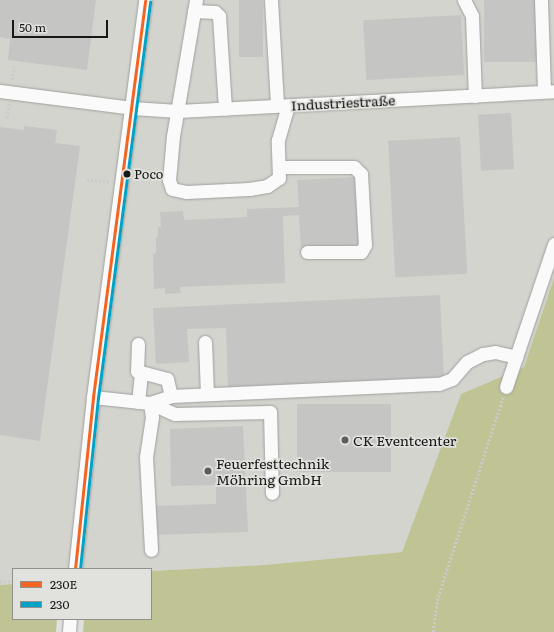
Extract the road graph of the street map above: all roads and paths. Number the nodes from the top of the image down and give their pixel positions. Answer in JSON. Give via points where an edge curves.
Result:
{"nodes":[{"id":1,"x":145,"y":0,"type":"edge"},
{"id":2,"x":271,"y":0,"type":"edge"},
{"id":3,"x":464,"y":0,"type":"edge"},
{"id":4,"x":541,"y":0,"type":"edge"},
{"id":5,"x":195,"y":5,"type":"edge"},
{"id":6,"x":0,"y":91,"type":"edge"},
{"id":7,"x":549,"y":91,"type":"edge"},
{"id":8,"x":475,"y":96,"type":"junction"},
{"id":9,"x":283,"y":105,"type":"junction"},
{"id":10,"x":132,"y":108,"type":"junction"},
{"id":11,"x":224,"y":109,"type":"junction"},
{"id":12,"x":178,"y":111,"type":"junction"},
{"id":13,"x":280,"y":167,"type":"junction"},
{"id":14,"x":87,"y":180,"type":"dead end"},
{"id":15,"x":122,"y":182,"type":"junction"},
{"id":16,"x":554,"y":244,"type":"edge"},
{"id":17,"x":307,"y":252,"type":"dead end"},
{"id":18,"x":205,"y":342,"type":"dead end"},
{"id":19,"x":138,"y":344,"type":"dead end"},
{"id":20,"x":516,"y":357,"type":"junction"},
{"id":21,"x":141,"y":374,"type":"junction"},
{"id":22,"x":506,"y":387,"type":"joint"},
{"id":23,"x":207,"y":394,"type":"junction"},
{"id":24,"x":171,"y":396,"type":"junction"},
{"id":25,"x":93,"y":397,"type":"junction"},
{"id":26,"x":144,"y":402,"type":"junction"},
{"id":27,"x":272,"y":493,"type":"dead end"},
{"id":28,"x":151,"y":550,"type":"dead end"},
{"id":29,"x":74,"y":568,"type":"edge"},
{"id":30,"x":12,"y":581,"type":"edge"},
{"id":31,"x":0,"y":582,"type":"edge"},
{"id":32,"x":70,"y":620,"type":"edge"},
{"id":33,"x":69,"y":632,"type":"edge"},
{"id":34,"x":433,"y":632,"type":"edge"}],
"edges":[{"from":1,"to":10,"type":"street"},
{"from":2,"to":9,"type":"street"},
{"from":3,"to":8,"type":"street","via":[[472,16]]},
{"from":4,"to":7,"type":"street"},
{"from":5,"to":11,"type":"street","via":[[219,16]]},
{"from":5,"to":12,"type":"street"},
{"from":6,"to":10,"type":"street","name":"Industriestraße"},
{"from":7,"to":8,"type":"street","name":"Industriestraße"},
{"from":8,"to":9,"type":"street","name":"Industriestraße"},
{"from":9,"to":11,"type":"street","name":"Industriestraße"},
{"from":9,"to":13,"type":"street","via":[[278,140]]},
{"from":10,"to":12,"type":"street","name":"Industriestraße"},
{"from":10,"to":15,"type":"street"},
{"from":11,"to":12,"type":"street","name":"Industriestraße"},
{"from":12,"to":13,"type":"street","via":[[169,180],[172,189],[186,192],[267,186],[278,178]]},
{"from":13,"to":17,"type":"street","via":[[354,167],[361,174],[365,245],[361,252]]},
{"from":14,"to":15,"type":"path"},
{"from":15,"to":25,"type":"street"},
{"from":16,"to":20,"type":"street"},
{"from":18,"to":23,"type":"street"},
{"from":19,"to":21,"type":"street","via":[[137,371]]},
{"from":20,"to":22,"type":"street"},
{"from":20,"to":23,"type":"street","via":[[495,352],[484,354],[467,362],[452,379],[438,384]]},
{"from":21,"to":24,"type":"street","via":[[167,379]]},
{"from":21,"to":26,"type":"street"},
{"from":22,"to":34,"type":"path","via":[[438,597]]},
{"from":23,"to":24,"type":"street"},
{"from":24,"to":26,"type":"street"},
{"from":25,"to":26,"type":"street"},
{"from":25,"to":29,"type":"street"},
{"from":26,"to":27,"type":"street","via":[[175,414],[270,412]]},
{"from":26,"to":28,"type":"street","via":[[152,417],[146,457]]},
{"from":30,"to":31,"type":"path"},
{"from":32,"to":33,"type":"street"}]}
